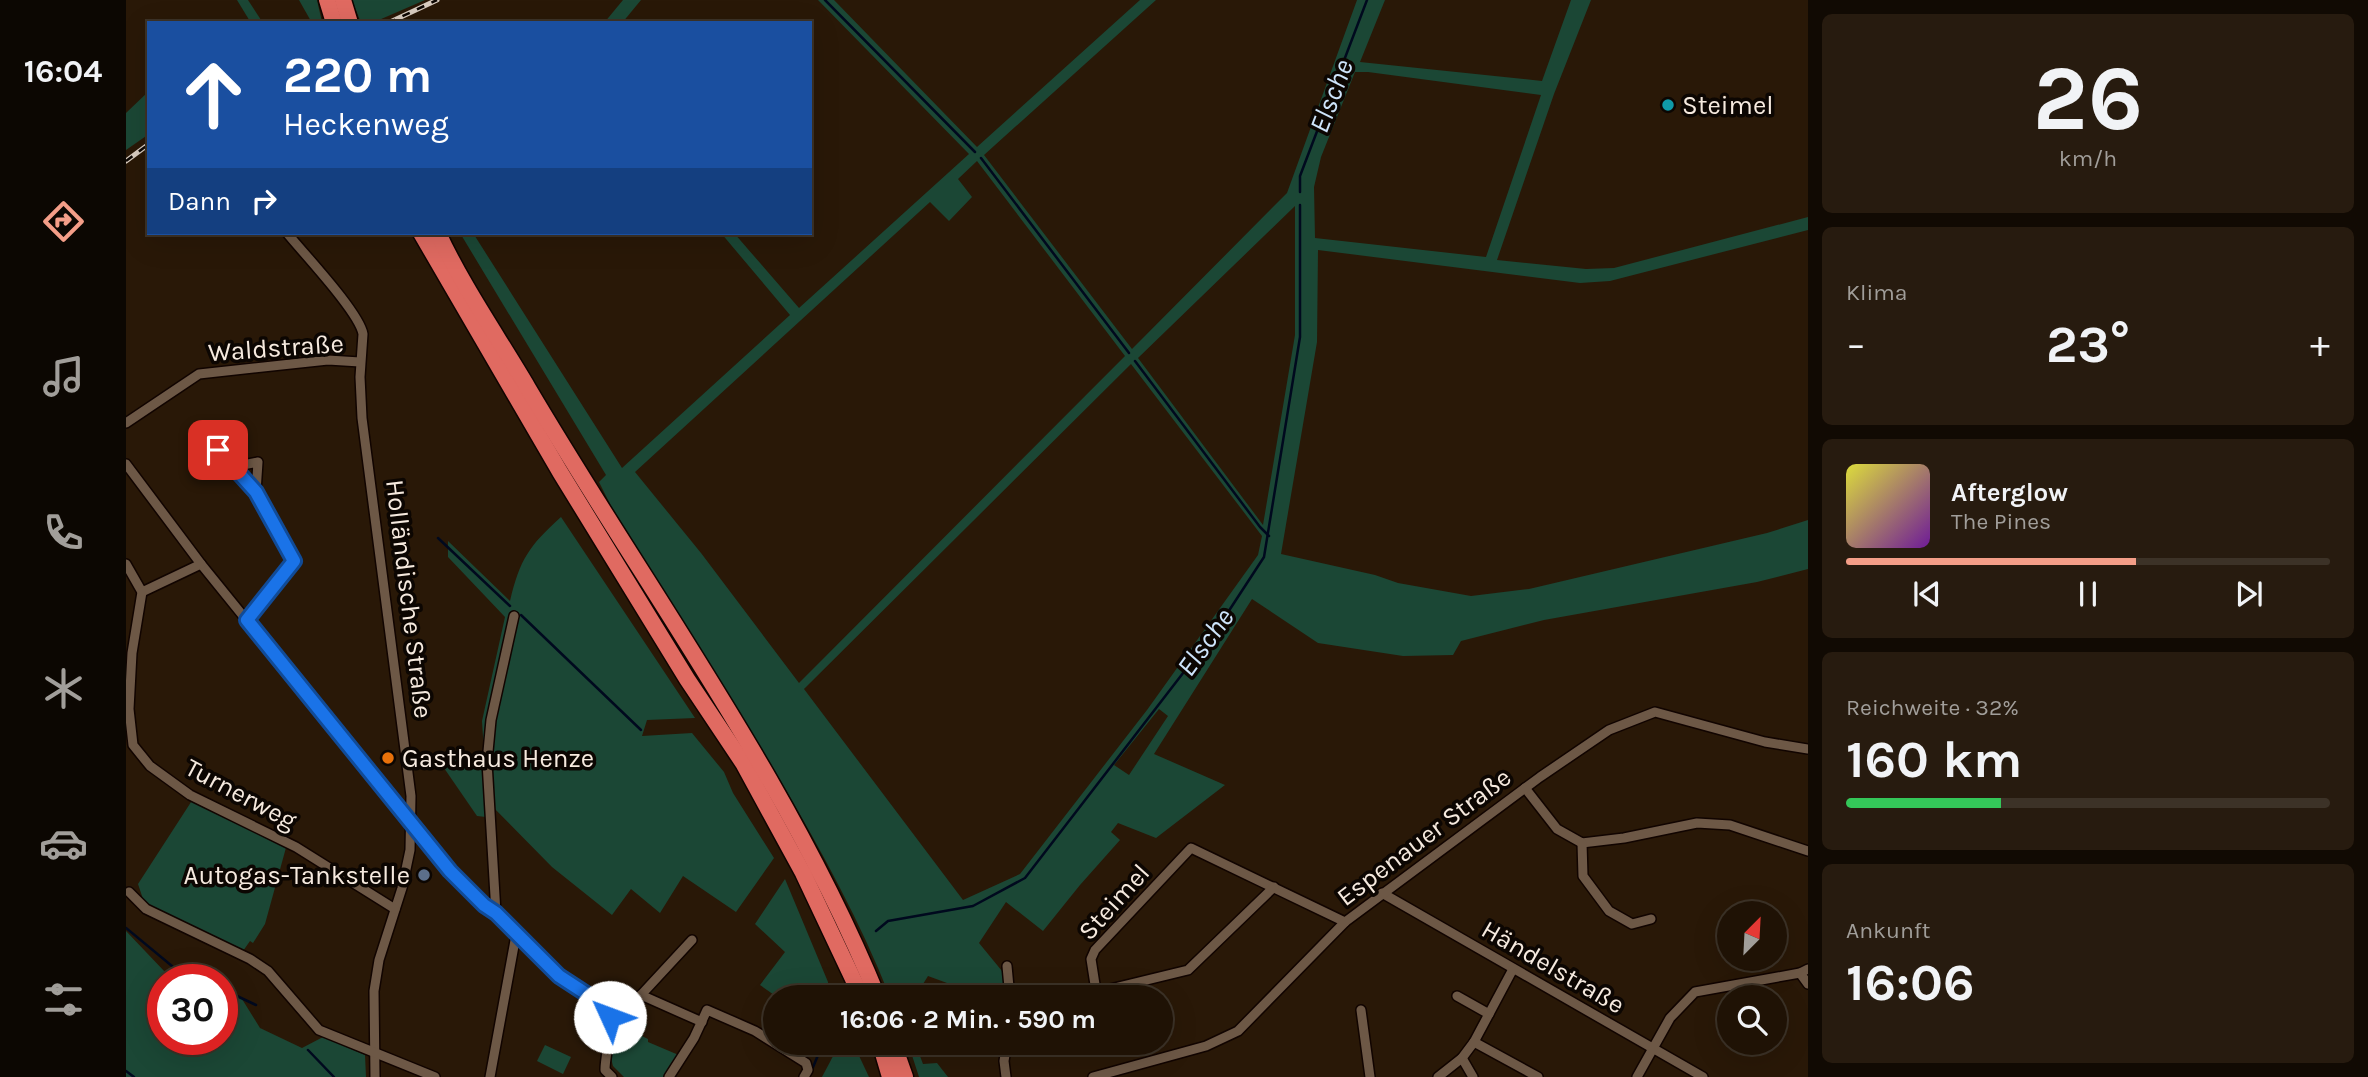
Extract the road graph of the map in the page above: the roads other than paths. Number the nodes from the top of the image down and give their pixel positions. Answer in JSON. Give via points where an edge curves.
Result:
{"nodes":[{"id":1,"x":335,"y":7,"type":"edge"},
{"id":2,"x":348,"y":21,"type":"edge"},
{"id":3,"x":289,"y":235,"type":"edge"},
{"id":4,"x":422,"y":235,"type":"edge"},
{"id":5,"x":439,"y":235,"type":"edge"},
{"id":6,"x":360,"y":362,"type":"junction"},
{"id":7,"x":126,"y":423,"type":"edge"},
{"id":8,"x":218,"y":450,"type":"dead end"},
{"id":9,"x":126,"y":464,"type":"edge"},
{"id":10,"x":233,"y":467,"type":"junction"},
{"id":11,"x":256,"y":492,"type":"junction"},
{"id":12,"x":126,"y":564,"type":"edge"},
{"id":13,"x":201,"y":564,"type":"junction"},
{"id":14,"x":142,"y":593,"type":"junction"},
{"id":15,"x":513,"y":616,"type":"dead end"},
{"id":16,"x":247,"y":620,"type":"junction"},
{"id":17,"x":1808,"y":749,"type":"edge"},
{"id":18,"x":1525,"y":788,"type":"junction"},
{"id":19,"x":411,"y":824,"type":"junction"},
{"id":20,"x":1582,"y":843,"type":"junction"},
{"id":21,"x":1808,"y":851,"type":"edge"},
{"id":22,"x":1274,"y":887,"type":"junction"},
{"id":23,"x":128,"y":892,"type":"dead end"},
{"id":24,"x":1382,"y":893,"type":"junction"},
{"id":25,"x":395,"y":909,"type":"junction"},
{"id":26,"x":496,"y":913,"type":"junction"},
{"id":27,"x":1651,"y":919,"type":"dead end"},
{"id":28,"x":1345,"y":922,"type":"junction"},
{"id":29,"x":516,"y":935,"type":"junction"},
{"id":30,"x":692,"y":940,"type":"dead end"},
{"id":31,"x":1007,"y":966,"type":"dead end"},
{"id":32,"x":1513,"y":969,"type":"junction"},
{"id":33,"x":1804,"y":971,"type":"edge"},
{"id":34,"x":1808,"y":984,"type":"edge"},
{"id":35,"x":856,"y":985,"type":"edge"},
{"id":36,"x":873,"y":985,"type":"edge"},
{"id":37,"x":1009,"y":985,"type":"edge"},
{"id":38,"x":1095,"y":985,"type":"edge"},
{"id":39,"x":1122,"y":985,"type":"edge"},
{"id":40,"x":641,"y":995,"type":"junction"},
{"id":41,"x":1457,"y":996,"type":"dead end"},
{"id":42,"x":1361,"y":1010,"type":"dead end"},
{"id":43,"x":1489,"y":1014,"type":"junction"},
{"id":44,"x":610,"y":1017,"type":"junction"},
{"id":45,"x":702,"y":1022,"type":"junction"},
{"id":46,"x":1474,"y":1042,"type":"junction"},
{"id":47,"x":1652,"y":1048,"type":"junction"},
{"id":48,"x":373,"y":1052,"type":"junction"},
{"id":49,"x":884,"y":1055,"type":"edge"},
{"id":50,"x":897,"y":1055,"type":"edge"},
{"id":51,"x":1005,"y":1055,"type":"edge"},
{"id":52,"x":1462,"y":1058,"type":"junction"},
{"id":53,"x":375,"y":1077,"type":"edge"},
{"id":54,"x":435,"y":1077,"type":"edge"},
{"id":55,"x":490,"y":1077,"type":"edge"},
{"id":56,"x":612,"y":1077,"type":"edge"},
{"id":57,"x":669,"y":1077,"type":"edge"},
{"id":58,"x":804,"y":1077,"type":"edge"},
{"id":59,"x":890,"y":1077,"type":"edge"},
{"id":60,"x":905,"y":1077,"type":"edge"},
{"id":61,"x":1006,"y":1077,"type":"edge"},
{"id":62,"x":1093,"y":1077,"type":"edge"},
{"id":63,"x":1370,"y":1077,"type":"edge"},
{"id":64,"x":1438,"y":1077,"type":"edge"},
{"id":65,"x":1473,"y":1077,"type":"edge"},
{"id":66,"x":1538,"y":1077,"type":"edge"},
{"id":67,"x":1637,"y":1077,"type":"edge"},
{"id":68,"x":1703,"y":1077,"type":"edge"}],
"edges":[{"from":1,"to":2,"type":"highway"},
{"from":3,"to":6,"type":"street","name":"Holländische Straße","via":[[362,327]]},
{"from":4,"to":35,"type":"highway","via":[[574,495],[743,763],[803,873]]},
{"from":5,"to":36,"type":"highway","via":[[577,472],[718,693],[819,867]]},
{"from":6,"to":7,"type":"street","name":"Waldstraße","via":[[328,360],[199,374]]},
{"from":6,"to":19,"type":"street","name":"Holländische Straße","via":[[362,418]]},
{"from":8,"to":10,"type":"street"},
{"from":9,"to":13,"type":"street"},
{"from":10,"to":11,"type":"street"},
{"from":10,"to":11,"type":"street","via":[[258,461]]},
{"from":11,"to":16,"type":"street","via":[[294,561]]},
{"from":12,"to":14,"type":"street"},
{"from":13,"to":14,"type":"street"},
{"from":13,"to":16,"type":"street"},
{"from":14,"to":25,"type":"street","name":"Turnerweg","via":[[132,653],[129,709],[133,745],[150,766],[190,795],[296,847]]},
{"from":15,"to":26,"type":"street","via":[[487,762]]},
{"from":16,"to":19,"type":"street"},
{"from":17,"to":18,"type":"street","name":"Espenauer Straße","via":[[1655,712],[1609,730]]},
{"from":18,"to":20,"type":"street","via":[[1557,829]]},
{"from":18,"to":24,"type":"street","name":"Espenauer Straße"},
{"from":19,"to":25,"type":"street","name":"Holländische Straße","via":[[410,850]]},
{"from":19,"to":26,"type":"street","via":[[466,888]]},
{"from":20,"to":21,"type":"street","via":[[1697,823],[1730,825]]},
{"from":20,"to":27,"type":"street","via":[[1583,876],[1609,911],[1632,924]]},
{"from":22,"to":28,"type":"street"},
{"from":22,"to":38,"type":"street","name":"Steimel","via":[[1191,848],[1095,950],[1091,959]]},
{"from":22,"to":39,"type":"street","via":[[1188,970]]},
{"from":23,"to":48,"type":"street","via":[[146,909],[268,971],[319,1030]]},
{"from":24,"to":28,"type":"street","name":"Espenauer Straße"},
{"from":24,"to":32,"type":"street","name":"Händelstraße"},
{"from":25,"to":48,"type":"street","name":"Holländische Straße","via":[[374,991]]},
{"from":26,"to":29,"type":"street"},
{"from":28,"to":62,"type":"street","name":"Espenauer Straße","via":[[1238,1031],[1206,1046]]},
{"from":29,"to":44,"type":"street","via":[[559,976],[605,1006]]},
{"from":29,"to":55,"type":"street"},
{"from":30,"to":40,"type":"street"},
{"from":31,"to":37,"type":"street"},
{"from":32,"to":43,"type":"street"},
{"from":32,"to":47,"type":"street","name":"Händelstraße"},
{"from":33,"to":34,"type":"street"},
{"from":33,"to":47,"type":"street","via":[[1695,992],[1670,1018]]},
{"from":40,"to":44,"type":"street"},
{"from":40,"to":45,"type":"street"},
{"from":41,"to":43,"type":"street"},
{"from":42,"to":63,"type":"street"},
{"from":43,"to":46,"type":"street"},
{"from":44,"to":56,"type":"street","via":[[605,1070]]},
{"from":45,"to":57,"type":"street"},
{"from":45,"to":58,"type":"street","via":[[707,1010],[755,1031],[809,1067]]},
{"from":46,"to":52,"type":"street"},
{"from":46,"to":66,"type":"street"},
{"from":47,"to":67,"type":"street"},
{"from":47,"to":68,"type":"street","name":"Händelstraße"},
{"from":48,"to":53,"type":"street","name":"Holländische Straße"},
{"from":48,"to":54,"type":"street"},
{"from":49,"to":59,"type":"highway"},
{"from":50,"to":60,"type":"highway"},
{"from":51,"to":61,"type":"street"},
{"from":52,"to":64,"type":"street"},
{"from":52,"to":65,"type":"street"}]}
